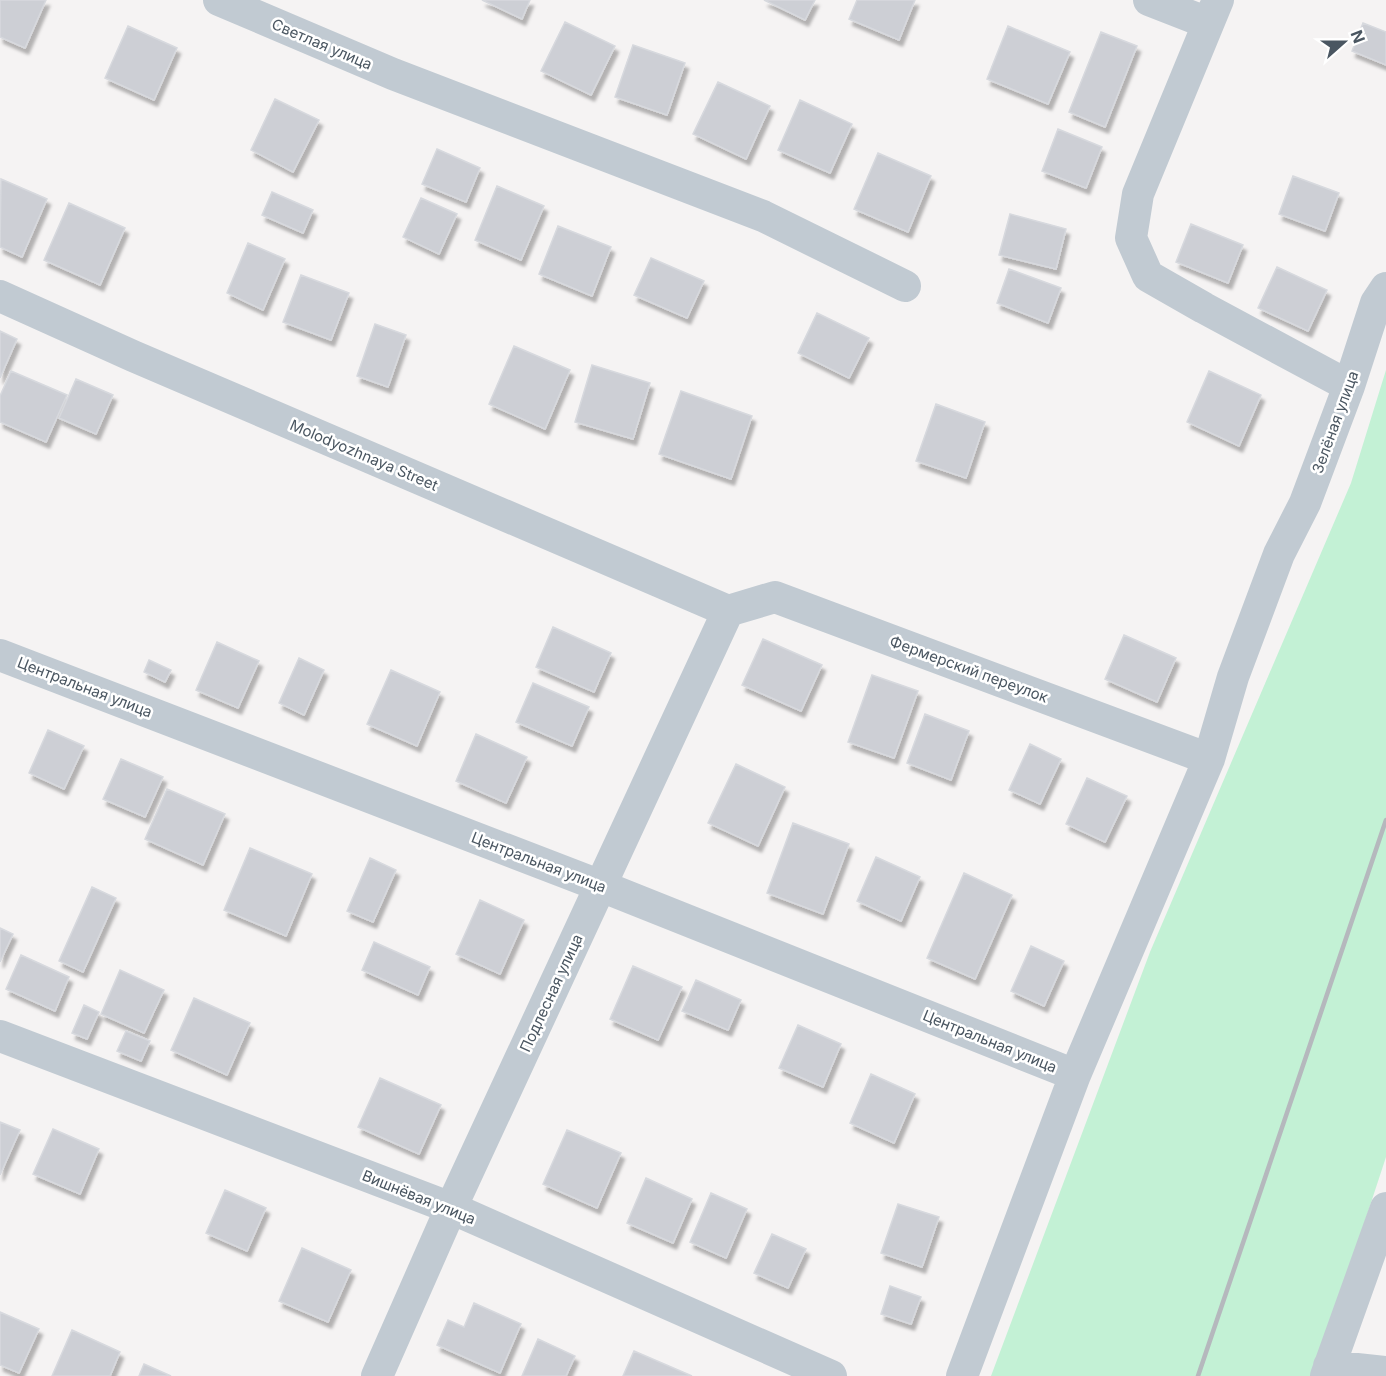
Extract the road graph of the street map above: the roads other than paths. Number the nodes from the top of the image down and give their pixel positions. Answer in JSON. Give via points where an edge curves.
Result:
{"nodes":[{"id":1,"x":219,"y":0,"type":"edge"},
{"id":2,"x":1149,"y":0,"type":"edge"},
{"id":3,"x":1213,"y":11,"type":"edge"},
{"id":4,"x":905,"y":286,"type":"dead end"},
{"id":5,"x":1386,"y":288,"type":"edge"},
{"id":6,"x":0,"y":296,"type":"edge"},
{"id":7,"x":1349,"y":386,"type":"junction"},
{"id":8,"x":728,"y":611,"type":"junction"},
{"id":9,"x":0,"y":655,"type":"edge"},
{"id":10,"x":1209,"y":759,"type":"junction"},
{"id":11,"x":601,"y":886,"type":"junction"},
{"id":12,"x":0,"y":1036,"type":"edge"},
{"id":13,"x":1075,"y":1075,"type":"junction"},
{"id":14,"x":452,"y":1208,"type":"junction"},
{"id":15,"x":1386,"y":1208,"type":"edge"},
{"id":16,"x":1328,"y":1371,"type":"edge"},
{"id":17,"x":1386,"y":1372,"type":"edge"},
{"id":18,"x":377,"y":1376,"type":"edge"},
{"id":19,"x":831,"y":1376,"type":"edge"},
{"id":20,"x":962,"y":1376,"type":"edge"}],
"edges":[{"from":1,"to":4,"type":"street","name":"Светлая улица","via":[[393,74],[763,216]]},
{"from":2,"to":3,"type":"street"},
{"from":3,"to":7,"type":"street","via":[[1138,194],[1131,238],[1148,276]]},
{"from":5,"to":7,"type":"street","name":"Зелёная улица","via":[[1376,303]]},
{"from":6,"to":8,"type":"street","name":"Molodyozhnaya Street"},
{"from":7,"to":10,"type":"street","name":"Зелёная улица","via":[[1305,503],[1279,554],[1233,677]]},
{"from":8,"to":10,"type":"street","name":"Фермерский переулок","via":[[775,597]]},
{"from":8,"to":11,"type":"street","name":"Подлесная улица"},
{"from":9,"to":11,"type":"street","name":"Центральная улица"},
{"from":10,"to":13,"type":"street","name":"Зелёная улица"},
{"from":11,"to":13,"type":"street","name":"Центральная улица"},
{"from":11,"to":14,"type":"street","name":"Подлесная улица"},
{"from":12,"to":14,"type":"street","name":"Вишнёвая улица"},
{"from":13,"to":20,"type":"street","name":"Зелёная улица"},
{"from":14,"to":18,"type":"street","name":"Подлесная улица"},
{"from":14,"to":19,"type":"street","name":"Вишнёвая улица"},
{"from":15,"to":16,"type":"street"},
{"from":16,"to":17,"type":"street"}]}
